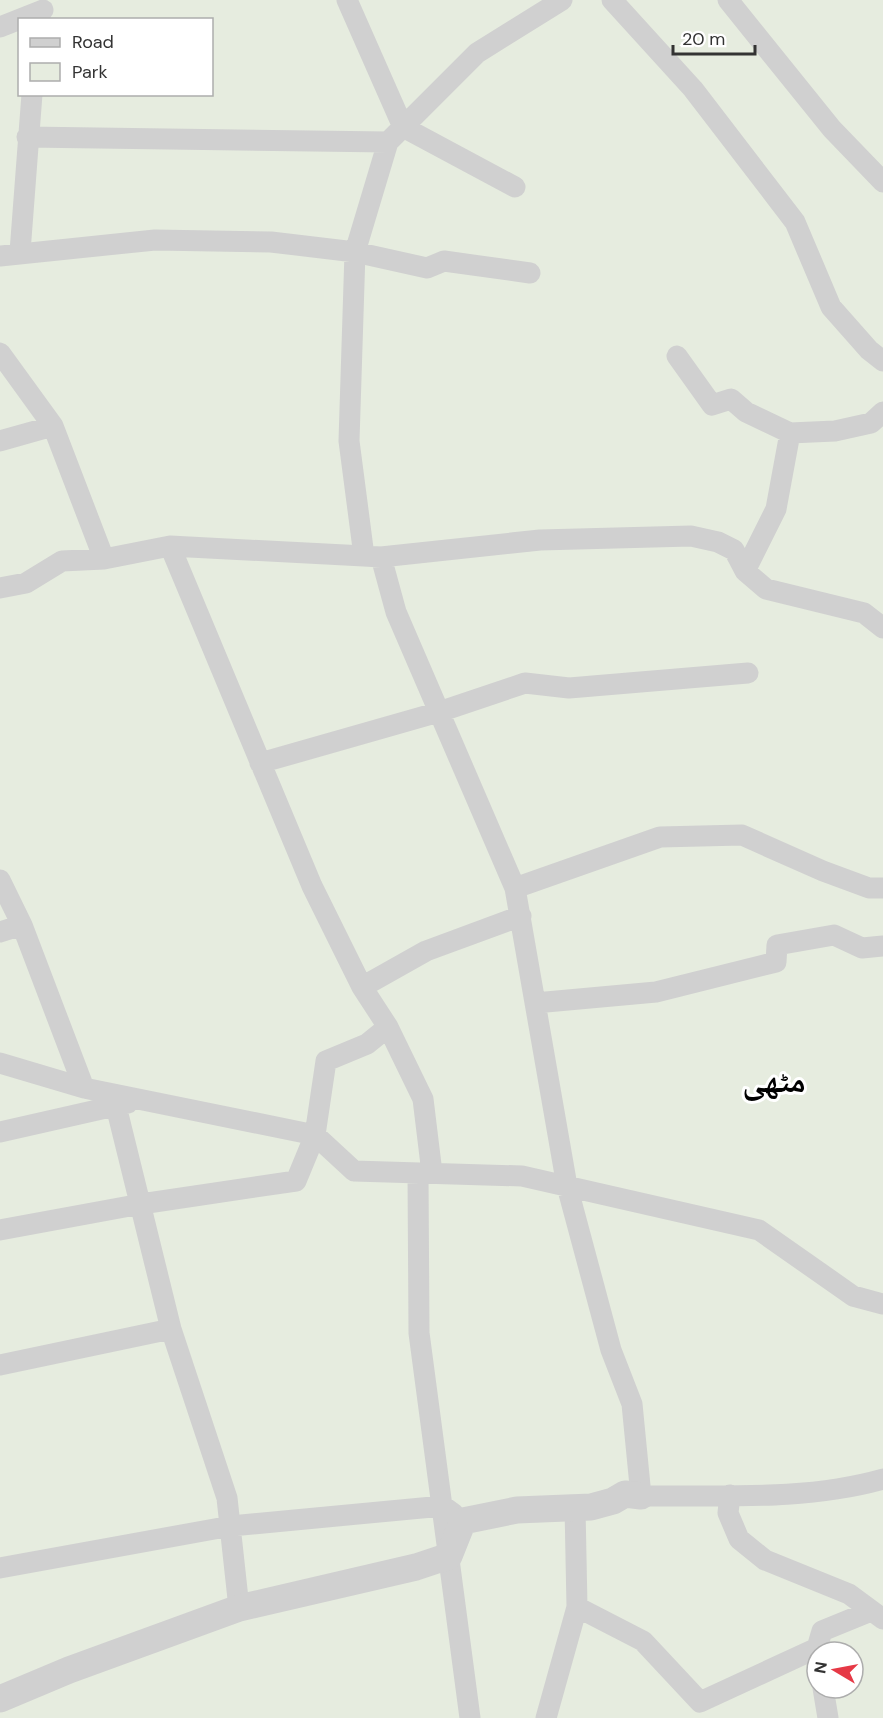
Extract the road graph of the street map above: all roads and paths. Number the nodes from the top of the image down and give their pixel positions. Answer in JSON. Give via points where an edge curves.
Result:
{"nodes":[{"id":1,"x":346,"y":0,"type":"edge"},
{"id":2,"x":562,"y":0,"type":"edge"},
{"id":3,"x":612,"y":0,"type":"edge"},
{"id":4,"x":728,"y":0,"type":"edge"},
{"id":5,"x":44,"y":10,"type":"edge"},
{"id":6,"x":23,"y":18,"type":"edge"},
{"id":7,"x":18,"y":20,"type":"edge"},
{"id":8,"x":0,"y":27,"type":"edge"},
{"id":9,"x":32,"y":96,"type":"edge"},
{"id":10,"x":403,"y":127,"type":"junction"},
{"id":11,"x":27,"y":137,"type":"junction"},
{"id":12,"x":388,"y":142,"type":"junction"},
{"id":13,"x":883,"y":182,"type":"edge"},
{"id":14,"x":515,"y":187,"type":"dead end"},
{"id":15,"x":355,"y":252,"type":"junction"},
{"id":16,"x":10,"y":254,"type":"edge"},
{"id":17,"x":530,"y":273,"type":"dead end"},
{"id":18,"x":0,"y":353,"type":"edge"},
{"id":19,"x":677,"y":356,"type":"dead end"},
{"id":20,"x":883,"y":362,"type":"edge"},
{"id":21,"x":883,"y":412,"type":"edge"},
{"id":22,"x":53,"y":426,"type":"junction"},
{"id":23,"x":790,"y":433,"type":"junction"},
{"id":24,"x":0,"y":441,"type":"edge"},
{"id":25,"x":170,"y":546,"type":"junction"},
{"id":26,"x":373,"y":556,"type":"junction"},
{"id":27,"x":104,"y":559,"type":"junction"},
{"id":28,"x":745,"y":571,"type":"junction"},
{"id":29,"x":0,"y":588,"type":"edge"},
{"id":30,"x":883,"y":628,"type":"edge"},
{"id":31,"x":748,"y":674,"type":"dead end"},
{"id":32,"x":439,"y":712,"type":"junction"},
{"id":33,"x":260,"y":762,"type":"junction"},
{"id":34,"x":0,"y":880,"type":"edge"},
{"id":35,"x":516,"y":888,"type":"junction"},
{"id":36,"x":883,"y":888,"type":"edge"},
{"id":37,"x":521,"y":916,"type":"junction"},
{"id":38,"x":22,"y":925,"type":"junction"},
{"id":39,"x":0,"y":932,"type":"edge"},
{"id":40,"x":883,"y":946,"type":"edge"},
{"id":41,"x":362,"y":987,"type":"junction"},
{"id":42,"x":535,"y":1003,"type":"junction"},
{"id":43,"x":388,"y":1027,"type":"junction"},
{"id":44,"x":0,"y":1063,"type":"edge"},
{"id":45,"x":84,"y":1088,"type":"junction"},
{"id":46,"x":142,"y":1100,"type":"junction"},
{"id":47,"x":116,"y":1106,"type":"junction"},
{"id":48,"x":0,"y":1132,"type":"edge"},
{"id":49,"x":315,"y":1135,"type":"junction"},
{"id":50,"x":425,"y":1173,"type":"junction"},
{"id":51,"x":567,"y":1186,"type":"junction"},
{"id":52,"x":141,"y":1204,"type":"junction"},
{"id":53,"x":0,"y":1230,"type":"edge"},
{"id":54,"x":883,"y":1304,"type":"edge"},
{"id":55,"x":171,"y":1329,"type":"junction"},
{"id":56,"x":0,"y":1365,"type":"edge"},
{"id":57,"x":883,"y":1479,"type":"edge"},
{"id":58,"x":730,"y":1495,"type":"junction"},
{"id":59,"x":641,"y":1496,"type":"junction"},
{"id":60,"x":575,"y":1507,"type":"junction"},
{"id":61,"x":453,"y":1513,"type":"junction"},
{"id":62,"x":231,"y":1526,"type":"junction"},
{"id":63,"x":449,"y":1556,"type":"junction"},
{"id":64,"x":0,"y":1568,"type":"edge"},
{"id":65,"x":577,"y":1607,"type":"junction"},
{"id":66,"x":239,"y":1608,"type":"junction"},
{"id":67,"x":877,"y":1615,"type":"edge"},
{"id":68,"x":820,"y":1640,"type":"edge"},
{"id":69,"x":805,"y":1656,"type":"edge"},
{"id":70,"x":0,"y":1699,"type":"edge"},
{"id":71,"x":825,"y":1700,"type":"edge"},
{"id":72,"x":470,"y":1718,"type":"edge"},
{"id":73,"x":546,"y":1718,"type":"edge"},
{"id":74,"x":828,"y":1718,"type":"edge"}],
"edges":[{"from":1,"to":10,"type":"street"},
{"from":2,"to":10,"type":"street","via":[[477,53]]},
{"from":3,"to":20,"type":"street","via":[[693,89],[795,222],[831,308]]},
{"from":4,"to":13,"type":"street","via":[[832,129]]},
{"from":5,"to":6,"type":"street"},
{"from":7,"to":8,"type":"street"},
{"from":9,"to":11,"type":"street"},
{"from":10,"to":12,"type":"street"},
{"from":10,"to":14,"type":"street"},
{"from":11,"to":12,"type":"street"},
{"from":11,"to":16,"type":"street"},
{"from":12,"to":15,"type":"street"},
{"from":15,"to":16,"type":"street","via":[[271,242],[155,240]]},
{"from":15,"to":17,"type":"street","via":[[427,268],[444,261]]},
{"from":15,"to":26,"type":"street","via":[[348,441]]},
{"from":18,"to":22,"type":"street"},
{"from":19,"to":23,"type":"street","via":[[712,405],[731,399],[747,412]]},
{"from":21,"to":23,"type":"street","via":[[871,423],[835,431]]},
{"from":22,"to":24,"type":"street"},
{"from":22,"to":27,"type":"street"},
{"from":23,"to":28,"type":"street","via":[[776,509]]},
{"from":25,"to":26,"type":"street"},
{"from":25,"to":27,"type":"street"},
{"from":25,"to":33,"type":"street"},
{"from":26,"to":28,"type":"street","via":[[540,540],[690,536],[734,550]]},
{"from":26,"to":32,"type":"street"},
{"from":27,"to":29,"type":"street","via":[[62,561],[26,583]]},
{"from":28,"to":30,"type":"street","via":[[766,590],[864,613]]},
{"from":31,"to":32,"type":"street","via":[[569,688],[525,682]]},
{"from":32,"to":33,"type":"street"},
{"from":32,"to":35,"type":"street"},
{"from":33,"to":41,"type":"street","via":[[312,886]]},
{"from":34,"to":38,"type":"street"},
{"from":35,"to":36,"type":"street","via":[[660,837],[742,835],[823,871],[869,888]]},
{"from":35,"to":37,"type":"street"},
{"from":37,"to":41,"type":"street","via":[[426,951]]},
{"from":37,"to":42,"type":"street"},
{"from":38,"to":39,"type":"street"},
{"from":38,"to":45,"type":"street"},
{"from":40,"to":42,"type":"street","via":[[862,948],[834,934],[777,945],[776,962],[656,992]]},
{"from":41,"to":43,"type":"street"},
{"from":42,"to":51,"type":"street"},
{"from":43,"to":49,"type":"street","via":[[367,1044],[326,1061]]},
{"from":43,"to":50,"type":"street","via":[[423,1099]]},
{"from":44,"to":45,"type":"street"},
{"from":45,"to":46,"type":"street"},
{"from":46,"to":47,"type":"street"},
{"from":46,"to":49,"type":"street"},
{"from":47,"to":48,"type":"street"},
{"from":47,"to":52,"type":"street"},
{"from":49,"to":50,"type":"street","via":[[354,1171]]},
{"from":49,"to":52,"type":"street","via":[[296,1181]]},
{"from":50,"to":51,"type":"street","via":[[522,1176]]},
{"from":50,"to":61,"type":"street","via":[[419,1333]]},
{"from":51,"to":54,"type":"street","via":[[759,1230],[853,1296]]},
{"from":51,"to":59,"type":"street","via":[[611,1350],[632,1404]]},
{"from":52,"to":53,"type":"street"},
{"from":52,"to":55,"type":"street"},
{"from":55,"to":56,"type":"street"},
{"from":55,"to":62,"type":"street","via":[[227,1497]]},
{"from":57,"to":58,"type":"street","via":[[841,1490]]},
{"from":58,"to":59,"type":"street"},
{"from":58,"to":67,"type":"street","via":[[728,1513],[739,1539],[765,1560],[849,1594]]},
{"from":59,"to":60,"type":"street","via":[[625,1494],[591,1507]]},
{"from":60,"to":61,"type":"street"},
{"from":60,"to":65,"type":"street"},
{"from":61,"to":62,"type":"street"},
{"from":61,"to":63,"type":"street"},
{"from":62,"to":64,"type":"street"},
{"from":62,"to":66,"type":"street"},
{"from":63,"to":66,"type":"street"},
{"from":63,"to":72,"type":"street"},
{"from":65,"to":69,"type":"street","via":[[643,1641],[700,1702]]},
{"from":65,"to":73,"type":"street"},
{"from":66,"to":70,"type":"street"},
{"from":67,"to":68,"type":"street","via":[[822,1630]]},
{"from":71,"to":74,"type":"street"}]}
